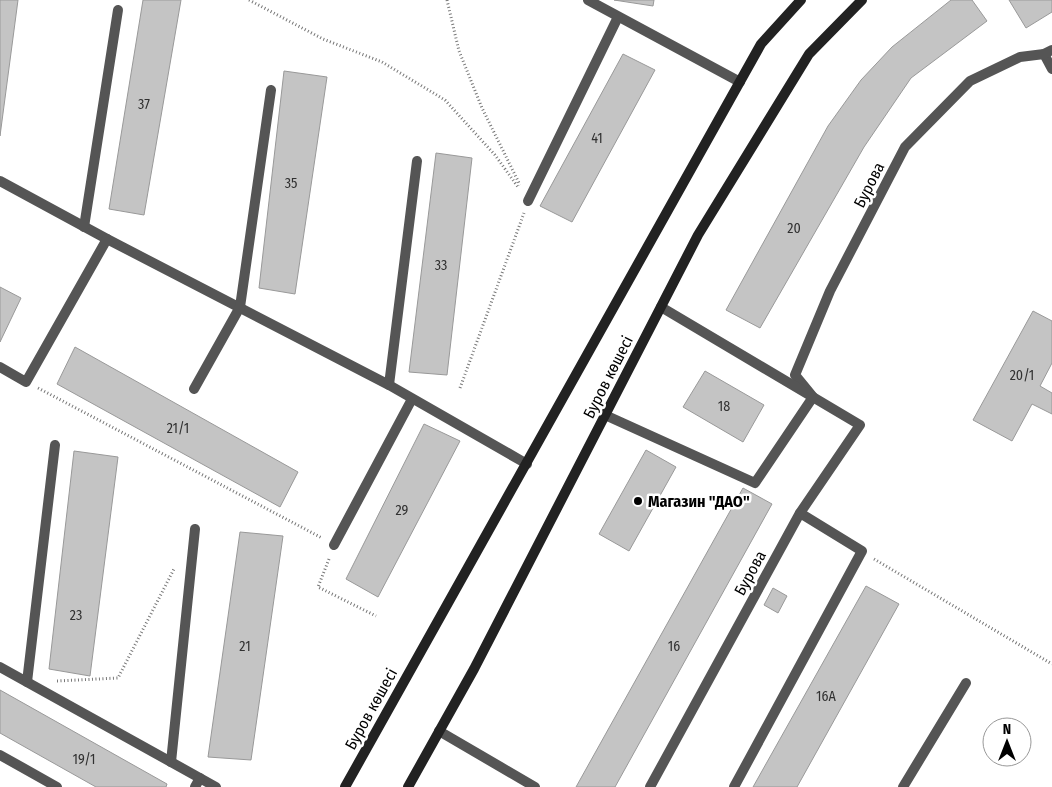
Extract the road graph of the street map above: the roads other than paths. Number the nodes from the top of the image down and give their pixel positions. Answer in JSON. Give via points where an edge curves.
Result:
{"nodes":[{"id":1,"x":588,"y":0,"type":"edge"},
{"id":2,"x":801,"y":0,"type":"edge"},
{"id":3,"x":861,"y":1,"type":"edge"},
{"id":4,"x":118,"y":10,"type":"dead end"},
{"id":5,"x":618,"y":16,"type":"junction"},
{"id":6,"x":1048,"y":52,"type":"edge"},
{"id":7,"x":1052,"y":69,"type":"edge"},
{"id":8,"x":740,"y":82,"type":"junction"},
{"id":9,"x":270,"y":90,"type":"dead end"},
{"id":10,"x":417,"y":161,"type":"dead end"},
{"id":11,"x":0,"y":181,"type":"edge"},
{"id":12,"x":528,"y":201,"type":"road end"},
{"id":13,"x":84,"y":227,"type":"junction"},
{"id":14,"x":107,"y":239,"type":"junction"},
{"id":15,"x":240,"y":307,"type":"junction"},
{"id":16,"x":661,"y":307,"type":"junction"},
{"id":17,"x":0,"y":367,"type":"edge"},
{"id":18,"x":389,"y":385,"type":"junction"},
{"id":19,"x":194,"y":389,"type":"dead end"},
{"id":20,"x":813,"y":397,"type":"junction"},
{"id":21,"x":412,"y":399,"type":"junction"},
{"id":22,"x":605,"y":415,"type":"junction"},
{"id":23,"x":55,"y":445,"type":"dead end"},
{"id":24,"x":527,"y":464,"type":"junction"},
{"id":25,"x":800,"y":513,"type":"junction"},
{"id":26,"x":195,"y":529,"type":"dead end"},
{"id":27,"x":334,"y":545,"type":"road end"},
{"id":28,"x":0,"y":667,"type":"edge"},
{"id":29,"x":27,"y":682,"type":"junction"},
{"id":30,"x":966,"y":683,"type":"dead end"},
{"id":31,"x":439,"y":732,"type":"junction"},
{"id":32,"x":0,"y":754,"type":"edge"},
{"id":33,"x":171,"y":762,"type":"junction"},
{"id":34,"x":197,"y":782,"type":"edge"},
{"id":35,"x":57,"y":787,"type":"edge"},
{"id":36,"x":216,"y":787,"type":"edge"},
{"id":37,"x":345,"y":787,"type":"edge"},
{"id":38,"x":408,"y":787,"type":"edge"},
{"id":39,"x":535,"y":787,"type":"edge"},
{"id":40,"x":650,"y":787,"type":"edge"},
{"id":41,"x":734,"y":787,"type":"edge"},
{"id":42,"x":903,"y":787,"type":"edge"}],
"edges":[{"from":1,"to":5,"type":"street"},
{"from":2,"to":8,"type":"main road","name":"Буров көшесі","via":[[761,44]]},
{"from":3,"to":16,"type":"main road","name":"Буров көшесі","via":[[808,54],[698,235]]},
{"from":4,"to":13,"type":"street"},
{"from":5,"to":8,"type":"street"},
{"from":5,"to":12,"type":"street"},
{"from":6,"to":7,"type":"street"},
{"from":6,"to":20,"type":"street","name":"Бурова","via":[[1020,57],[970,81],[905,147],[830,291],[795,375]]},
{"from":8,"to":24,"type":"main road","name":"Буров көшесі"},
{"from":9,"to":15,"type":"street"},
{"from":10,"to":18,"type":"street"},
{"from":11,"to":13,"type":"street"},
{"from":13,"to":14,"type":"street"},
{"from":14,"to":15,"type":"street"},
{"from":14,"to":17,"type":"street","via":[[26,382]]},
{"from":15,"to":18,"type":"street"},
{"from":15,"to":19,"type":"street"},
{"from":16,"to":20,"type":"street","name":"Бурова"},
{"from":16,"to":22,"type":"main road","name":"Буров көшесі"},
{"from":18,"to":21,"type":"street"},
{"from":20,"to":22,"type":"street","via":[[755,483]]},
{"from":20,"to":25,"type":"street","name":"Бурова","via":[[860,425]]},
{"from":21,"to":24,"type":"street"},
{"from":21,"to":27,"type":"street"},
{"from":22,"to":31,"type":"main road","name":"Буров көшесі"},
{"from":23,"to":29,"type":"street"},
{"from":24,"to":37,"type":"main road","name":"Буров көшесі"},
{"from":25,"to":40,"type":"street","name":"Бурова"},
{"from":25,"to":41,"type":"street","via":[[862,551]]},
{"from":26,"to":33,"type":"street"},
{"from":28,"to":29,"type":"street"},
{"from":29,"to":33,"type":"street"},
{"from":30,"to":42,"type":"street"},
{"from":31,"to":38,"type":"main road","name":"Буров көшесі"},
{"from":31,"to":39,"type":"street"},
{"from":32,"to":35,"type":"street"},
{"from":33,"to":34,"type":"street"},
{"from":34,"to":36,"type":"street"}]}
